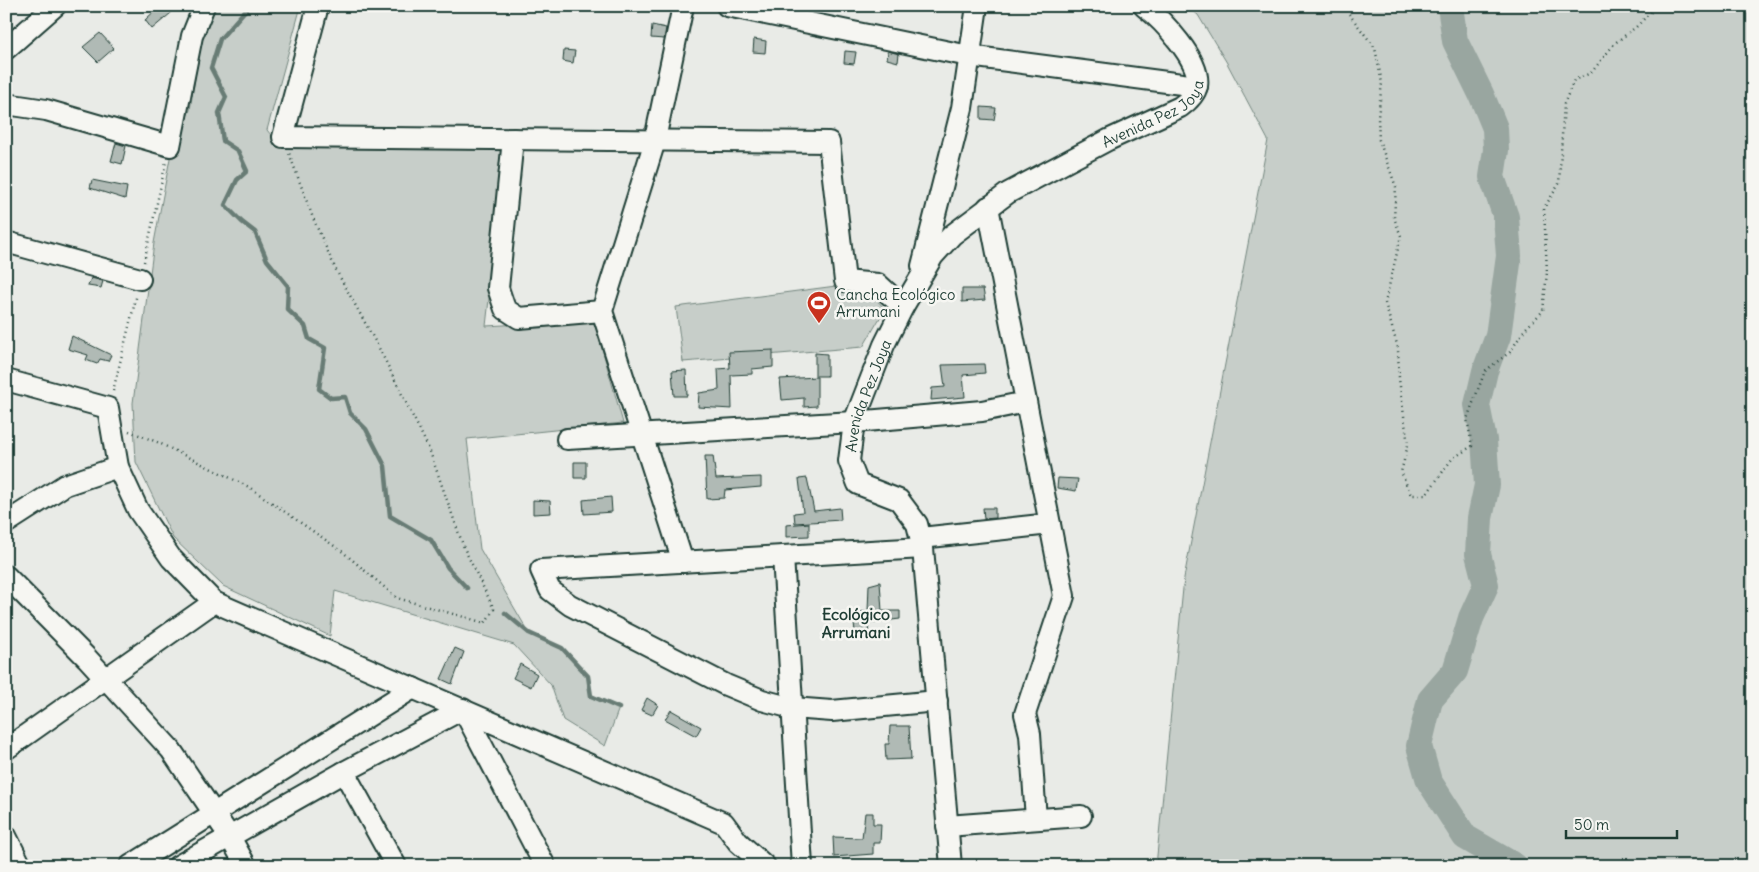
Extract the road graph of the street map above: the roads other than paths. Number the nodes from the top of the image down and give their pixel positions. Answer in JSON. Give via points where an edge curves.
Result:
{"nodes":[{"id":1,"x":55,"y":6,"type":"edge"},
{"id":2,"x":204,"y":6,"type":"edge"},
{"id":3,"x":318,"y":6,"type":"edge"},
{"id":4,"x":683,"y":6,"type":"edge"},
{"id":5,"x":727,"y":6,"type":"edge"},
{"id":6,"x":977,"y":6,"type":"edge"},
{"id":7,"x":1144,"y":6,"type":"edge"},
{"id":8,"x":6,"y":49,"type":"edge"},
{"id":9,"x":969,"y":56,"type":"junction"},
{"id":10,"x":1197,"y":86,"type":"junction"},
{"id":11,"x":6,"y":104,"type":"edge"},
{"id":12,"x":513,"y":139,"type":"junction"},
{"id":13,"x":655,"y":140,"type":"junction"},
{"id":14,"x":988,"y":207,"type":"junction"},
{"id":15,"x":6,"y":242,"type":"edge"},
{"id":16,"x":920,"y":277,"type":"junction"},
{"id":17,"x":140,"y":279,"type":"dead end"},
{"id":18,"x":903,"y":306,"type":"junction"},
{"id":19,"x":602,"y":312,"type":"junction"},
{"id":20,"x":6,"y":380,"type":"edge"},
{"id":21,"x":1026,"y":402,"type":"junction"},
{"id":22,"x":854,"y":422,"type":"junction"},
{"id":23,"x":642,"y":434,"type":"junction"},
{"id":24,"x":567,"y":439,"type":"dead end"},
{"id":25,"x":118,"y":467,"type":"junction"},
{"id":26,"x":6,"y":523,"type":"edge"},
{"id":27,"x":1050,"y":524,"type":"junction"},
{"id":28,"x":922,"y":543,"type":"junction"},
{"id":29,"x":783,"y":556,"type":"junction"},
{"id":30,"x":683,"y":562,"type":"junction"},
{"id":31,"x":6,"y":576,"type":"edge"},
{"id":32,"x":214,"y":602,"type":"junction"},
{"id":33,"x":105,"y":678,"type":"junction"},
{"id":34,"x":414,"y":688,"type":"junction"},
{"id":35,"x":937,"y":701,"type":"junction"},
{"id":36,"x":792,"y":708,"type":"junction"},
{"id":37,"x":463,"y":709,"type":"junction"},
{"id":38,"x":6,"y":749,"type":"edge"},
{"id":39,"x":344,"y":772,"type":"junction"},
{"id":40,"x":214,"y":812,"type":"junction"},
{"id":41,"x":1081,"y":816,"type":"dead end"},
{"id":42,"x":1036,"y":819,"type":"junction"},
{"id":43,"x":947,"y":826,"type":"junction"},
{"id":44,"x":6,"y":836,"type":"edge"},
{"id":45,"x":230,"y":836,"type":"junction"},
{"id":46,"x":21,"y":866,"type":"edge"},
{"id":47,"x":130,"y":866,"type":"edge"},
{"id":48,"x":178,"y":866,"type":"edge"},
{"id":49,"x":246,"y":866,"type":"edge"},
{"id":50,"x":396,"y":866,"type":"edge"},
{"id":51,"x":545,"y":866,"type":"edge"},
{"id":52,"x":765,"y":866,"type":"edge"},
{"id":53,"x":802,"y":866,"type":"edge"},
{"id":54,"x":951,"y":866,"type":"edge"}],
"edges":[{"from":1,"to":8,"type":"street"},
{"from":2,"to":11,"type":"street","via":[[192,36],[170,146],[46,110]]},
{"from":3,"to":12,"type":"street","via":[[284,137]]},
{"from":4,"to":13,"type":"street"},
{"from":5,"to":9,"type":"street"},
{"from":6,"to":9,"type":"street"},
{"from":7,"to":10,"type":"street","name":"Avenida Pez Joya","via":[[1187,53]]},
{"from":9,"to":10,"type":"street"},
{"from":9,"to":16,"type":"street","via":[[962,108]]},
{"from":10,"to":14,"type":"street","name":"Avenida Pez Joya","via":[[1180,108],[1108,140]]},
{"from":12,"to":13,"type":"street"},
{"from":12,"to":19,"type":"street","via":[[498,288],[505,310],[518,318]]},
{"from":13,"to":18,"type":"street","via":[[829,142],[845,281],[878,284]]},
{"from":13,"to":19,"type":"street"},
{"from":14,"to":16,"type":"street","name":"Avenida Pez Joya","via":[[952,235]]},
{"from":14,"to":21,"type":"street"},
{"from":15,"to":17,"type":"street"},
{"from":16,"to":18,"type":"street","name":"Avenida Pez Joya"},
{"from":18,"to":22,"type":"street","name":"Avenida Pez Joya"},
{"from":19,"to":23,"type":"street"},
{"from":20,"to":25,"type":"street","via":[[110,416]]},
{"from":21,"to":22,"type":"street","via":[[982,411]]},
{"from":21,"to":27,"type":"street"},
{"from":22,"to":23,"type":"street"},
{"from":22,"to":28,"type":"street","name":"Avenida Pez Joya","via":[[849,461],[858,484],[899,500],[917,524]]},
{"from":23,"to":24,"type":"street"},
{"from":23,"to":30,"type":"street"},
{"from":25,"to":26,"type":"street","via":[[64,485]]},
{"from":25,"to":32,"type":"street","via":[[138,510],[171,558]]},
{"from":27,"to":28,"type":"street"},
{"from":27,"to":42,"type":"street","via":[[1064,596],[1025,714],[1030,734]]},
{"from":28,"to":29,"type":"street"},
{"from":28,"to":35,"type":"street","name":"Avenida Pez Joya"},
{"from":29,"to":30,"type":"street"},
{"from":29,"to":36,"type":"street"},
{"from":30,"to":36,"type":"street","via":[[541,570],[550,590],[570,605],[726,685]]},
{"from":31,"to":33,"type":"street"},
{"from":32,"to":33,"type":"street"},
{"from":32,"to":34,"type":"street"},
{"from":33,"to":38,"type":"street"},
{"from":33,"to":40,"type":"street","via":[[171,750]]},
{"from":34,"to":37,"type":"street"},
{"from":34,"to":40,"type":"street"},
{"from":35,"to":36,"type":"street","via":[[832,711]]},
{"from":35,"to":43,"type":"street","name":"Avenida Pez Joya"},
{"from":36,"to":53,"type":"street"},
{"from":37,"to":39,"type":"street"},
{"from":37,"to":51,"type":"street"},
{"from":37,"to":52,"type":"street","via":[[724,822],[738,842]]},
{"from":39,"to":45,"type":"street"},
{"from":39,"to":50,"type":"street"},
{"from":40,"to":45,"type":"street"},
{"from":40,"to":47,"type":"street"},
{"from":41,"to":42,"type":"street"},
{"from":42,"to":43,"type":"street"},
{"from":43,"to":54,"type":"street","name":"Avenida Pez Joya"},
{"from":44,"to":46,"type":"street"},
{"from":45,"to":48,"type":"street"},
{"from":45,"to":49,"type":"street"}]}
